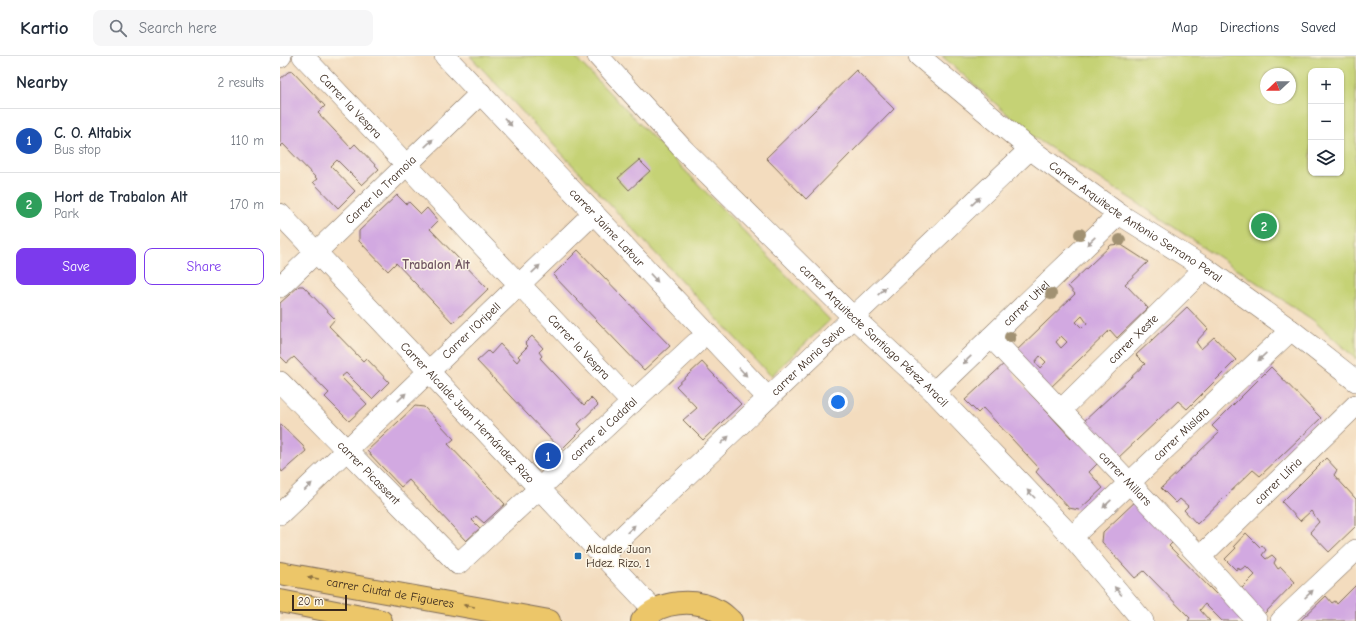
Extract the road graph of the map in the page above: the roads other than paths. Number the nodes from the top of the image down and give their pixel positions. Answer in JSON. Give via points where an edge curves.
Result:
{"nodes":[{"id":1,"x":303,"y":56,"type":"edge"},
{"id":2,"x":445,"y":56,"type":"edge"},
{"id":3,"x":598,"y":56,"type":"edge"},
{"id":4,"x":919,"y":56,"type":"edge"},
{"id":5,"x":481,"y":93,"type":"junction"},
{"id":6,"x":1030,"y":148,"type":"junction"},
{"id":7,"x":398,"y":156,"type":"dead end"},
{"id":8,"x":415,"y":174,"type":"dead end"},
{"id":9,"x":594,"y":213,"type":"junction"},
{"id":10,"x":280,"y":214,"type":"edge"},
{"id":11,"x":1119,"y":214,"type":"junction"},
{"id":12,"x":316,"y":252,"type":"junction"},
{"id":13,"x":1205,"y":268,"type":"junction"},
{"id":14,"x":511,"y":276,"type":"dead end"},
{"id":15,"x":280,"y":287,"type":"edge"},
{"id":16,"x":526,"y":291,"type":"dead end"},
{"id":17,"x":854,"y":318,"type":"junction"},
{"id":18,"x":1291,"y":330,"type":"junction"},
{"id":19,"x":991,"y":337,"type":"junction"},
{"id":20,"x":696,"y":343,"type":"dead end"},
{"id":21,"x":429,"y":372,"type":"junction"},
{"id":22,"x":1356,"y":381,"type":"edge"},
{"id":23,"x":280,"y":382,"type":"edge"},
{"id":24,"x":934,"y":392,"type":"junction"},
{"id":25,"x":768,"y":398,"type":"junction"},
{"id":26,"x":632,"y":403,"type":"junction"},
{"id":27,"x":1356,"y":405,"type":"edge"},
{"id":28,"x":1061,"y":410,"type":"junction"},
{"id":29,"x":346,"y":450,"type":"junction"},
{"id":30,"x":1130,"y":482,"type":"junction"},
{"id":31,"x":539,"y":489,"type":"junction"},
{"id":32,"x":280,"y":514,"type":"edge"},
{"id":33,"x":1072,"y":537,"type":"junction"},
{"id":34,"x":1356,"y":550,"type":"edge"},
{"id":35,"x":602,"y":556,"type":"junction"},
{"id":36,"x":1200,"y":557,"type":"junction"},
{"id":37,"x":458,"y":564,"type":"joint"},
{"id":38,"x":280,"y":573,"type":"edge"},
{"id":39,"x":280,"y":601,"type":"edge"},
{"id":40,"x":648,"y":616,"type":"edge"},
{"id":41,"x":381,"y":621,"type":"edge"},
{"id":42,"x":548,"y":621,"type":"edge"},
{"id":43,"x":730,"y":621,"type":"edge"},
{"id":44,"x":1143,"y":621,"type":"edge"},
{"id":45,"x":1257,"y":621,"type":"edge"},
{"id":46,"x":1281,"y":621,"type":"edge"}],
"edges":[{"from":1,"to":7,"type":"street","name":"Carrer la Vespra"},
{"from":2,"to":5,"type":"street","name":"carrer Jaime Latour"},
{"from":3,"to":17,"type":"street","name":"carrer Arquitecte Santiago Pérez Aracil","via":[[681,147]]},
{"from":4,"to":6,"type":"street","name":"Carrer Arquitecte Antonio Serrano Peral"},
{"from":5,"to":9,"type":"street","name":"carrer Jaime Latour","one_way":true},
{"from":12,"to":5,"type":"street","name":"Carrer la Tramoia","one_way":true},
{"from":6,"to":11,"type":"street","name":"Carrer Arquitecte Antonio Serrano Peral"},
{"from":17,"to":6,"type":"street","name":"carrer Maria Selva","one_way":true},
{"from":8,"to":14,"type":"street"},
{"from":21,"to":9,"type":"street","name":"Carrer l'Oripell","one_way":true},
{"from":9,"to":25,"type":"street","name":"carrer Jaime Latour","one_way":true},
{"from":10,"to":12,"type":"street","name":"Carrer Alcalde Juan Hernández Rizo"},
{"from":11,"to":13,"type":"street","name":"Carrer Arquitecte Antonio Serrano Peral"},
{"from":11,"to":19,"type":"street","name":"carrer Utiel","one_way":true},
{"from":12,"to":15,"type":"street","name":"Carrer la Tramoia"},
{"from":12,"to":21,"type":"street","name":"Carrer Alcalde Juan Hernández Rizo"},
{"from":13,"to":18,"type":"street","name":"Carrer Arquitecte Antonio Serrano Peral"},
{"from":13,"to":28,"type":"street","name":"carrer Xeste"},
{"from":16,"to":26,"type":"street","name":"Carrer la Vespra"},
{"from":17,"to":24,"type":"street","name":"carrer Arquitecte Santiago Pérez Aracil"},
{"from":17,"to":25,"type":"street","name":"carrer Maria Selva"},
{"from":18,"to":22,"type":"street","name":"Carrer Arquitecte Antonio Serrano Peral"},
{"from":18,"to":30,"type":"street","name":"carrer Mislata","one_way":true},
{"from":19,"to":24,"type":"street","name":"carrer Utiel","one_way":true},
{"from":19,"to":28,"type":"street","name":"carrer Millars"},
{"from":20,"to":26,"type":"street","name":"carrer el Cadafal"},
{"from":29,"to":21,"type":"street","name":"Carrer l'Oripell","one_way":true},
{"from":21,"to":31,"type":"street","name":"Carrer Alcalde Juan Hernández Rizo"},
{"from":23,"to":29,"type":"street","name":"carrer Picassent"},
{"from":33,"to":24,"type":"street","name":"carrer Arquitecte Santiago Pérez Aracil","one_way":true},
{"from":35,"to":25,"type":"street","name":"carrer Maria Selva","one_way":true},
{"from":26,"to":31,"type":"street","name":"carrer el Cadafal"},
{"from":27,"to":36,"type":"street","name":"carrer Llíria"},
{"from":28,"to":30,"type":"street","name":"carrer Millars"},
{"from":32,"to":29,"type":"street","name":"Carrer l'Oripell","one_way":true},
{"from":29,"to":37,"type":"street","name":"carrer Picassent"},
{"from":30,"to":33,"type":"street","name":"carrer Mislata","one_way":true},
{"from":30,"to":36,"type":"street","name":"carrer Millars"},
{"from":31,"to":35,"type":"street","name":"Carrer Alcalde Juan Hernández Rizo"},
{"from":31,"to":37,"type":"street","name":"carrer el Cadafal"},
{"from":44,"to":33,"type":"street","name":"carrer Arquitecte Santiago Pérez Aracil","one_way":true},
{"from":46,"to":34,"type":"street","one_way":true},
{"from":35,"to":40,"type":"street","name":"Carrer Alcalde Juan Hernández Rizo"},
{"from":36,"to":45,"type":"street","name":"carrer Millars"},
{"from":42,"to":38,"type":"main road","name":"carrer Ciutat de Figueres","one_way":true},
{"from":39,"to":41,"type":"main road"},
{"from":40,"to":43,"type":"main road","via":[[682,603],[700,604],[719,611]]}]}
